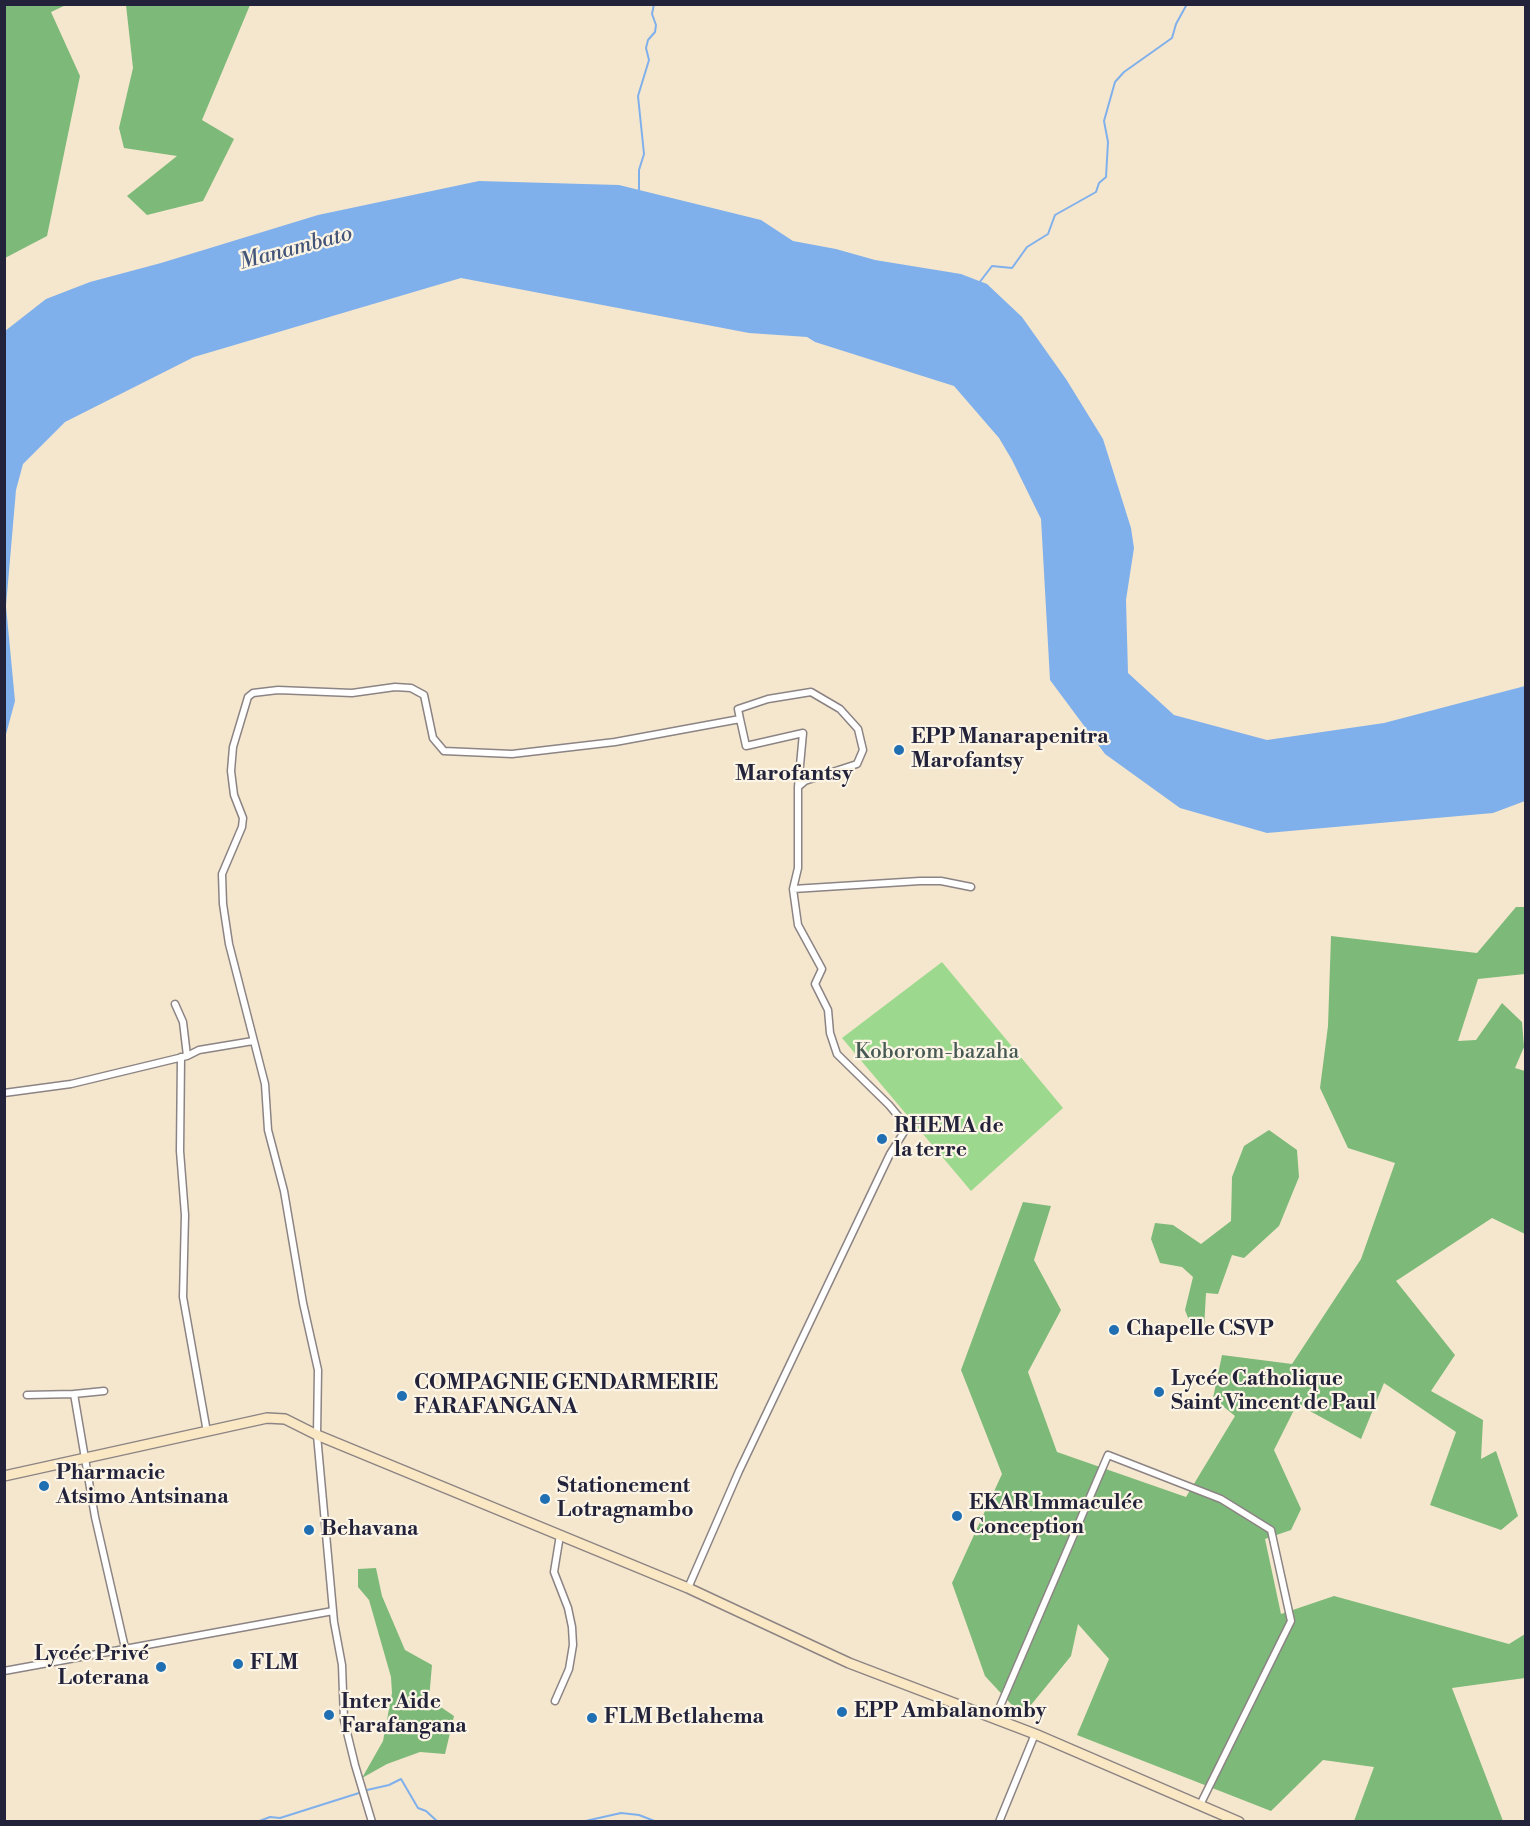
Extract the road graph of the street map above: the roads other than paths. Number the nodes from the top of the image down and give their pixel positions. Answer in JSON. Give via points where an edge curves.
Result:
{"nodes":[{"id":1,"x":740,"y":719,"type":"junction"},
{"id":2,"x":798,"y":787,"type":"junction"},
{"id":3,"x":971,"y":887,"type":"dead end"},
{"id":4,"x":793,"y":889,"type":"junction"},
{"id":5,"x":175,"y":1004,"type":"dead end"},
{"id":6,"x":252,"y":1041,"type":"junction"},
{"id":7,"x":184,"y":1057,"type":"junction"},
{"id":8,"x":4,"y":1094,"type":"edge"},
{"id":9,"x":104,"y":1391,"type":"dead end"},
{"id":10,"x":74,"y":1394,"type":"junction"},
{"id":11,"x":27,"y":1395,"type":"dead end"},
{"id":12,"x":207,"y":1432,"type":"junction"},
{"id":13,"x":317,"y":1434,"type":"junction"},
{"id":14,"x":86,"y":1459,"type":"junction"},
{"id":15,"x":4,"y":1476,"type":"edge"},
{"id":16,"x":560,"y":1535,"type":"junction"},
{"id":17,"x":688,"y":1588,"type":"junction"},
{"id":18,"x":333,"y":1611,"type":"junction"},
{"id":19,"x":125,"y":1648,"type":"junction"},
{"id":20,"x":4,"y":1671,"type":"edge"},
{"id":21,"x":555,"y":1701,"type":"dead end"},
{"id":22,"x":995,"y":1718,"type":"junction"},
{"id":23,"x":1035,"y":1734,"type":"junction"},
{"id":24,"x":1200,"y":1805,"type":"junction"},
{"id":25,"x":372,"y":1821,"type":"edge"},
{"id":26,"x":999,"y":1821,"type":"edge"},
{"id":27,"x":1239,"y":1821,"type":"edge"}],
"edges":[{"from":1,"to":2,"type":"street","via":[[746,746],[803,734]]},
{"from":1,"to":2,"type":"street","via":[[738,709],[811,692],[840,709],[858,729],[863,750],[857,764]]},
{"from":1,"to":6,"type":"street","via":[[615,742],[512,754],[444,751],[433,738],[424,695],[411,688],[352,693],[253,693],[248,697],[233,747],[231,771],[242,827],[222,874],[229,944]]},
{"from":2,"to":4,"type":"street","via":[[798,868]]},
{"from":3,"to":4,"type":"street","via":[[920,881]]},
{"from":4,"to":17,"type":"street","via":[[798,925],[822,969],[814,984],[828,1010],[837,1054],[889,1105],[904,1123],[904,1132],[739,1471]]},
{"from":5,"to":7,"type":"street","via":[[183,1022]]},
{"from":6,"to":7,"type":"street","via":[[199,1050]]},
{"from":6,"to":13,"type":"street","via":[[265,1084],[268,1130],[284,1191],[318,1370]]},
{"from":7,"to":8,"type":"street","via":[[71,1084]]},
{"from":7,"to":12,"type":"street","via":[[180,1151],[185,1215],[183,1297]]},
{"from":9,"to":10,"type":"street"},
{"from":10,"to":11,"type":"street"},
{"from":10,"to":14,"type":"street"},
{"from":12,"to":13,"type":"main road","via":[[267,1418],[285,1419]]},
{"from":12,"to":14,"type":"main road"},
{"from":13,"to":16,"type":"main road"},
{"from":13,"to":18,"type":"street"},
{"from":14,"to":15,"type":"main road"},
{"from":14,"to":19,"type":"street"},
{"from":16,"to":17,"type":"main road"},
{"from":16,"to":21,"type":"street","via":[[554,1572],[568,1608],[573,1645],[569,1669]]},
{"from":17,"to":22,"type":"main road","via":[[849,1663]]},
{"from":18,"to":19,"type":"street"},
{"from":18,"to":25,"type":"street","via":[[342,1665],[344,1720]]},
{"from":19,"to":20,"type":"street"},
{"from":22,"to":23,"type":"main road"},
{"from":22,"to":24,"type":"street","via":[[1108,1455],[1221,1499],[1271,1530],[1291,1621]]},
{"from":23,"to":24,"type":"main road"},
{"from":23,"to":26,"type":"street"},
{"from":24,"to":27,"type":"main road"}]}
